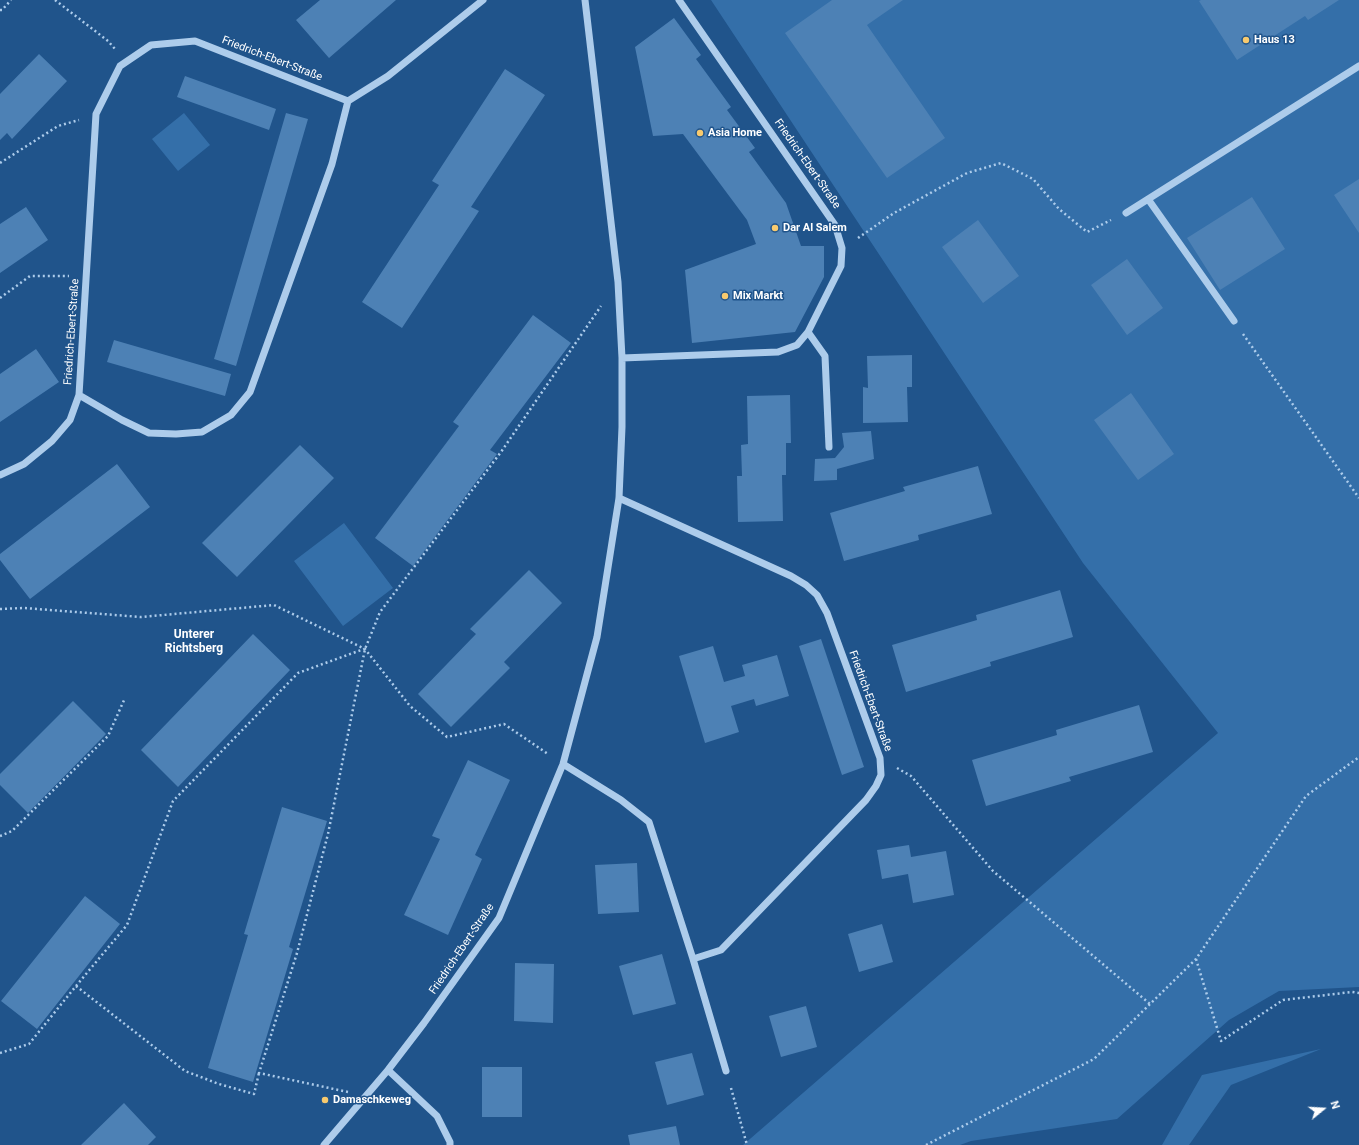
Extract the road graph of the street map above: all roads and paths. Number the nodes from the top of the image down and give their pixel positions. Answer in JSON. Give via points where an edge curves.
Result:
{"nodes":[{"id":1,"x":10,"y":0,"type":"edge"},
{"id":2,"x":55,"y":0,"type":"edge"},
{"id":3,"x":483,"y":0,"type":"edge"},
{"id":4,"x":585,"y":0,"type":"edge"},
{"id":5,"x":679,"y":0,"type":"edge"},
{"id":6,"x":0,"y":10,"type":"edge"},
{"id":7,"x":125,"y":62,"type":"junction"},
{"id":8,"x":1359,"y":66,"type":"edge"},
{"id":9,"x":348,"y":101,"type":"junction"},
{"id":10,"x":96,"y":114,"type":"junction"},
{"id":11,"x":0,"y":162,"type":"edge"},
{"id":12,"x":1148,"y":199,"type":"junction"},
{"id":13,"x":1126,"y":213,"type":"joint"},
{"id":14,"x":842,"y":248,"type":"junction"},
{"id":15,"x":87,"y":277,"type":"junction"},
{"id":16,"x":618,"y":282,"type":"junction"},
{"id":17,"x":0,"y":298,"type":"edge"},
{"id":18,"x":1234,"y":321,"type":"joint"},
{"id":19,"x":808,"y":332,"type":"junction"},
{"id":20,"x":622,"y":358,"type":"junction"},
{"id":21,"x":79,"y":395,"type":"junction"},
{"id":22,"x":829,"y":448,"type":"dead end"},
{"id":23,"x":0,"y":475,"type":"edge"},
{"id":24,"x":619,"y":498,"type":"junction"},
{"id":25,"x":1359,"y":498,"type":"edge"},
{"id":26,"x":0,"y":609,"type":"edge"},
{"id":27,"x":364,"y":649,"type":"junction"},
{"id":28,"x":125,"y":698,"type":"dead end"},
{"id":29,"x":1359,"y":757,"type":"edge"},
{"id":30,"x":880,"y":758,"type":"junction"},
{"id":31,"x":563,"y":764,"type":"junction"},
{"id":32,"x":0,"y":836,"type":"edge"},
{"id":33,"x":693,"y":959,"type":"junction"},
{"id":34,"x":1196,"y":959,"type":"junction"},
{"id":35,"x":76,"y":986,"type":"junction"},
{"id":36,"x":1359,"y":993,"type":"edge"},
{"id":37,"x":1150,"y":1004,"type":"junction"},
{"id":38,"x":0,"y":1053,"type":"edge"},
{"id":39,"x":388,"y":1070,"type":"junction"},
{"id":40,"x":726,"y":1071,"type":"joint"},
{"id":41,"x":260,"y":1073,"type":"junction"},
{"id":42,"x":366,"y":1095,"type":"junction"},
{"id":43,"x":324,"y":1145,"type":"edge"},
{"id":44,"x":450,"y":1145,"type":"edge"},
{"id":45,"x":747,"y":1145,"type":"edge"},
{"id":46,"x":926,"y":1145,"type":"edge"}],
"edges":[{"from":1,"to":6,"type":"path"},
{"from":2,"to":7,"type":"path","via":[[108,41]]},
{"from":3,"to":9,"type":"street","via":[[388,76]]},
{"from":4,"to":16,"type":"street","name":"Friedrich-Ebert-Straße"},
{"from":5,"to":14,"type":"street","name":"Friedrich-Ebert-Straße","via":[[835,225]]},
{"from":7,"to":9,"type":"street","name":"Friedrich-Ebert-Straße","via":[[152,45],[195,41]]},
{"from":7,"to":10,"type":"street","name":"Friedrich-Ebert-Straße","via":[[120,66]]},
{"from":8,"to":12,"type":"street"},
{"from":9,"to":21,"type":"street","name":"Friedrich-Ebert-Straße","via":[[332,164],[250,392],[231,415],[202,432],[149,433]]},
{"from":10,"to":11,"type":"path","via":[[58,126]]},
{"from":10,"to":15,"type":"street","name":"Friedrich-Ebert-Straße"},
{"from":12,"to":13,"type":"street"},
{"from":12,"to":18,"type":"street"},
{"from":13,"to":14,"type":"path","via":[[1087,232],[1060,209],[1033,179],[1001,163],[967,173],[894,213]]},
{"from":14,"to":19,"type":"street","name":"Friedrich-Ebert-Straße","via":[[841,266]]},
{"from":15,"to":17,"type":"path","via":[[30,276]]},
{"from":15,"to":21,"type":"street","name":"Friedrich-Ebert-Straße"},
{"from":16,"to":20,"type":"street","name":"Friedrich-Ebert-Straße"},
{"from":16,"to":27,"type":"path","via":[[501,452],[380,612]]},
{"from":18,"to":25,"type":"path"},
{"from":19,"to":20,"type":"street","name":"Friedrich-Ebert-Straße","via":[[797,345],[778,352]]},
{"from":19,"to":22,"type":"street","via":[[824,356]]},
{"from":20,"to":24,"type":"street","name":"Friedrich-Ebert-Straße"},
{"from":21,"to":23,"type":"street","via":[[70,420],[52,441],[24,464]]},
{"from":24,"to":30,"type":"street","name":"Friedrich-Ebert-Straße","via":[[791,576],[817,595],[827,613]]},
{"from":24,"to":31,"type":"street","name":"Friedrich-Ebert-Straße","via":[[597,637]]},
{"from":26,"to":27,"type":"path","via":[[24,608],[142,617],[274,605]]},
{"from":27,"to":31,"type":"path","via":[[410,706],[447,737],[504,724]]},
{"from":27,"to":35,"type":"path","via":[[298,673],[173,801],[126,925]]},
{"from":27,"to":41,"type":"path","via":[[328,834],[298,953]]},
{"from":28,"to":32,"type":"path","via":[[108,736],[12,831]]},
{"from":29,"to":34,"type":"path","via":[[1306,796]]},
{"from":30,"to":33,"type":"street","name":"Friedrich-Ebert-Straße","via":[[881,775],[866,800],[721,950]]},
{"from":30,"to":37,"type":"path","via":[[911,776],[993,870]]},
{"from":31,"to":33,"type":"street","via":[[621,800],[649,822]]},
{"from":31,"to":39,"type":"street","name":"Friedrich-Ebert-Straße","via":[[499,918]]},
{"from":33,"to":40,"type":"street"},
{"from":34,"to":36,"type":"path","via":[[1221,1041],[1284,1000]]},
{"from":34,"to":37,"type":"path"},
{"from":35,"to":38,"type":"path","via":[[29,1044]]},
{"from":35,"to":41,"type":"path","via":[[185,1071],[254,1094]]},
{"from":37,"to":46,"type":"path","via":[[1094,1059]]},
{"from":39,"to":42,"type":"street","name":"Friedrich-Ebert-Straße"},
{"from":39,"to":44,"type":"street","via":[[437,1116]]},
{"from":40,"to":45,"type":"path"},
{"from":41,"to":42,"type":"path"},
{"from":42,"to":43,"type":"street","name":"Friedrich-Ebert-Straße"}]}
